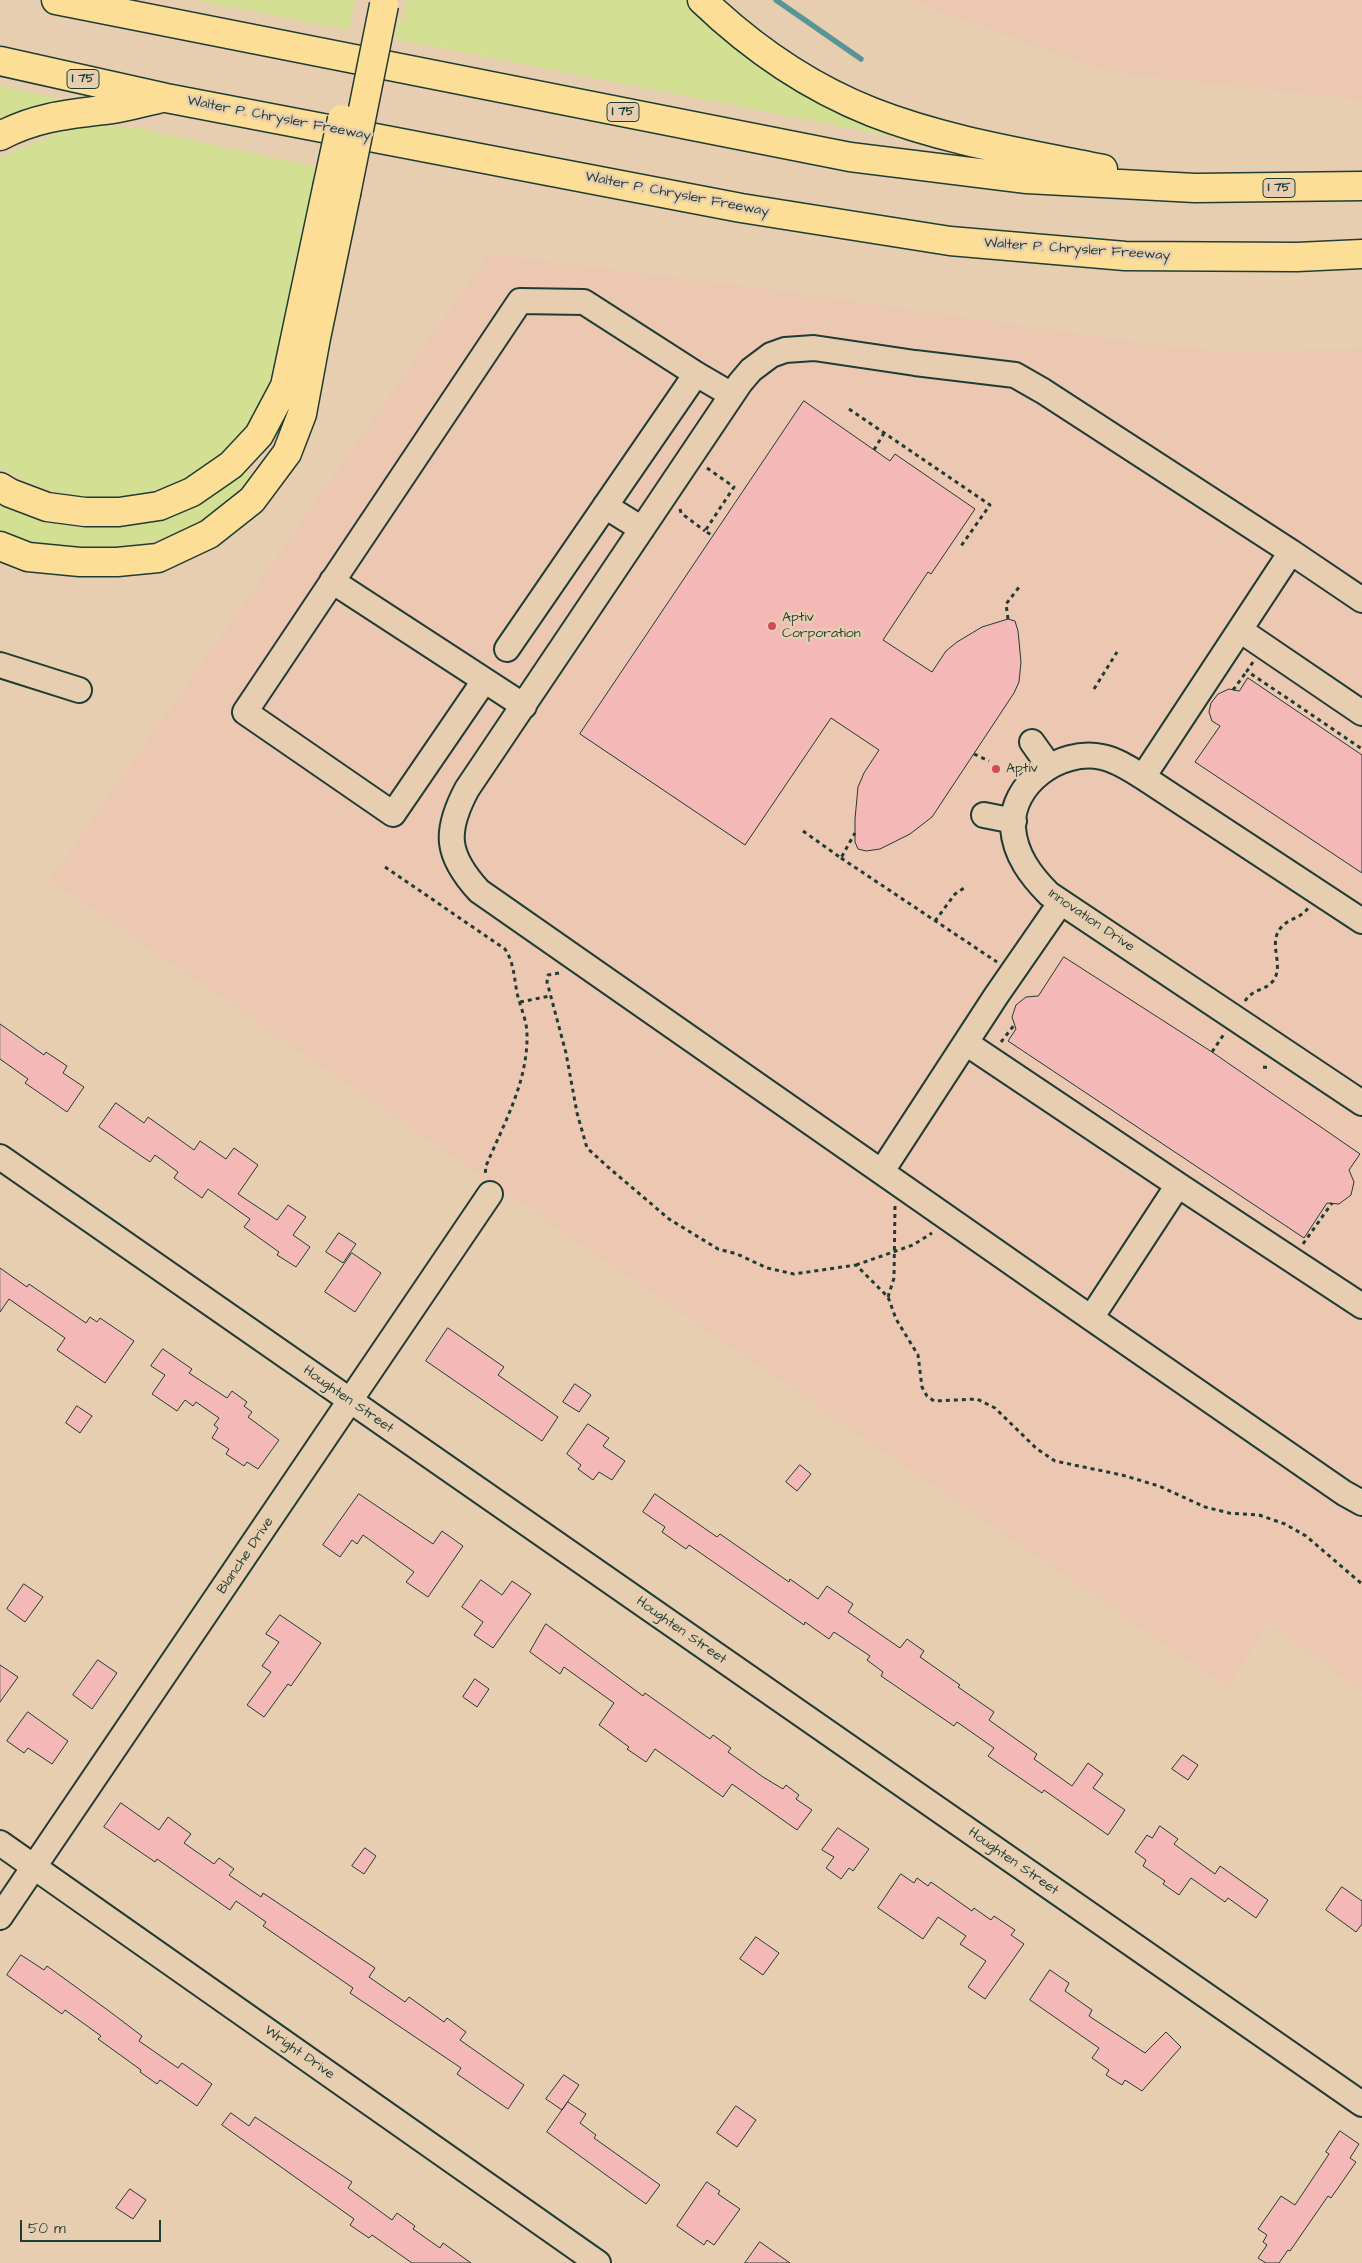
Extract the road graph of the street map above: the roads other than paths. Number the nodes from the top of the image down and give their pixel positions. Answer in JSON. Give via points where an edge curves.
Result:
{"nodes":[{"id":1,"x":56,"y":0,"type":"edge"},
{"id":2,"x":702,"y":0,"type":"edge"},
{"id":3,"x":376,"y":1,"type":"edge"},
{"id":4,"x":0,"y":60,"type":"edge"},
{"id":5,"x":166,"y":98,"type":"junction"},
{"id":6,"x":0,"y":136,"type":"edge"},
{"id":7,"x":1362,"y":186,"type":"edge"},
{"id":8,"x":1195,"y":188,"type":"junction"},
{"id":9,"x":336,"y":191,"type":"junction"},
{"id":10,"x":1362,"y":254,"type":"edge"},
{"id":11,"x":696,"y":374,"type":"junction"},
{"id":12,"x":732,"y":394,"type":"junction"},
{"id":13,"x":0,"y":487,"type":"edge"},
{"id":14,"x":605,"y":506,"type":"junction"},
{"id":15,"x":642,"y":529,"type":"junction"},
{"id":16,"x":0,"y":546,"type":"edge"},
{"id":17,"x":1291,"y":552,"type":"junction"},
{"id":18,"x":332,"y":582,"type":"junction"},
{"id":19,"x":1362,"y":600,"type":"edge"},
{"id":20,"x":1240,"y":630,"type":"junction"},
{"id":21,"x":507,"y":649,"type":"dead end"},
{"id":22,"x":0,"y":665,"type":"edge"},
{"id":23,"x":484,"y":681,"type":"junction"},
{"id":24,"x":79,"y":690,"type":"dead end"},
{"id":25,"x":524,"y":706,"type":"junction"},
{"id":26,"x":1362,"y":712,"type":"edge"},
{"id":27,"x":1032,"y":742,"type":"dead end"},
{"id":28,"x":1049,"y":766,"type":"junction"},
{"id":29,"x":1143,"y":777,"type":"junction"},
{"id":30,"x":984,"y":815,"type":"dead end"},
{"id":31,"x":1014,"y":821,"type":"junction"},
{"id":32,"x":1061,"y":902,"type":"junction"},
{"id":33,"x":1362,"y":921,"type":"edge"},
{"id":34,"x":966,"y":1043,"type":"junction"},
{"id":35,"x":1362,"y":1102,"type":"edge"},
{"id":36,"x":0,"y":1157,"type":"edge"},
{"id":37,"x":882,"y":1171,"type":"junction"},
{"id":38,"x":1178,"y":1185,"type":"junction"},
{"id":39,"x":490,"y":1194,"type":"road end"},
{"id":40,"x":1362,"y":1306,"type":"edge"},
{"id":41,"x":1091,"y":1318,"type":"junction"},
{"id":42,"x":351,"y":1402,"type":"junction"},
{"id":43,"x":1362,"y":1504,"type":"edge"},
{"id":44,"x":0,"y":1843,"type":"edge"},
{"id":45,"x":34,"y":1867,"type":"junction"},
{"id":46,"x":0,"y":1917,"type":"edge"},
{"id":47,"x":1362,"y":2104,"type":"edge"},
{"id":48,"x":598,"y":2263,"type":"edge"}],
"edges":[{"from":1,"to":8,"type":"highway","number":"I 75","via":[[850,157],[1027,178]]},
{"from":2,"to":8,"type":"highway","via":[[776,61],[838,97],[872,112],[946,136]]},
{"from":3,"to":9,"type":"highway","bridge":true},
{"from":4,"to":5,"type":"highway","name":"Walter P. Chrysler Freeway","number":"I 75"},
{"from":5,"to":6,"type":"highway","via":[[71,112],[21,125]]},
{"from":5,"to":10,"type":"highway","name":"Walter P. Chrysler Freeway","number":"I 75","via":[[741,208],[950,241],[1125,256]]},
{"from":7,"to":8,"type":"highway","number":"I 75"},
{"from":9,"to":13,"type":"highway","via":[[285,386],[259,435],[231,465],[192,492],[159,506],[119,512],[47,507]]},
{"from":9,"to":16,"type":"highway","via":[[302,414],[286,453],[252,500],[209,534],[158,558],[80,562],[28,557]]},
{"from":11,"to":12,"type":"street"},
{"from":11,"to":14,"type":"street"},
{"from":11,"to":18,"type":"street","via":[[584,302],[520,301]]},
{"from":12,"to":15,"type":"street"},
{"from":12,"to":17,"type":"street","via":[[751,370],[766,359],[785,350],[800,348],[1015,375]]},
{"from":14,"to":15,"type":"street"},
{"from":14,"to":21,"type":"street"},
{"from":15,"to":25,"type":"street"},
{"from":17,"to":19,"type":"street"},
{"from":17,"to":20,"type":"street"},
{"from":18,"to":23,"type":"street"},
{"from":18,"to":23,"type":"street","via":[[245,712],[393,814]]},
{"from":20,"to":26,"type":"street"},
{"from":20,"to":29,"type":"street"},
{"from":22,"to":24,"type":"street"},
{"from":23,"to":25,"type":"street"},
{"from":25,"to":37,"type":"street","via":[[468,789],[452,822],[452,845],[465,876],[479,892]]},
{"from":27,"to":28,"type":"street"},
{"from":28,"to":29,"type":"street","name":"Innovation Drive","via":[[1084,755],[1103,757]]},
{"from":28,"to":31,"type":"street","name":"Innovation Drive","via":[[1024,789],[1015,808]]},
{"from":29,"to":33,"type":"street","name":"Innovation Drive"},
{"from":30,"to":31,"type":"street"},
{"from":31,"to":32,"type":"street","name":"Innovation Drive","via":[[1016,846],[1025,865],[1034,879]]},
{"from":32,"to":34,"type":"street"},
{"from":32,"to":35,"type":"street","name":"Innovation Drive"},
{"from":34,"to":37,"type":"street"},
{"from":34,"to":38,"type":"street"},
{"from":36,"to":42,"type":"street","name":"Houghten Street"},
{"from":37,"to":41,"type":"street"},
{"from":38,"to":40,"type":"street"},
{"from":38,"to":41,"type":"street"},
{"from":39,"to":42,"type":"street","name":"Blanche Drive"},
{"from":41,"to":43,"type":"street"},
{"from":42,"to":45,"type":"street","name":"Blanche Drive"},
{"from":42,"to":47,"type":"street","name":"Houghten Street"},
{"from":44,"to":45,"type":"street","name":"Wright Drive"},
{"from":45,"to":46,"type":"street","name":"Blanche Drive"},
{"from":45,"to":48,"type":"street","name":"Wright Drive"}]}
